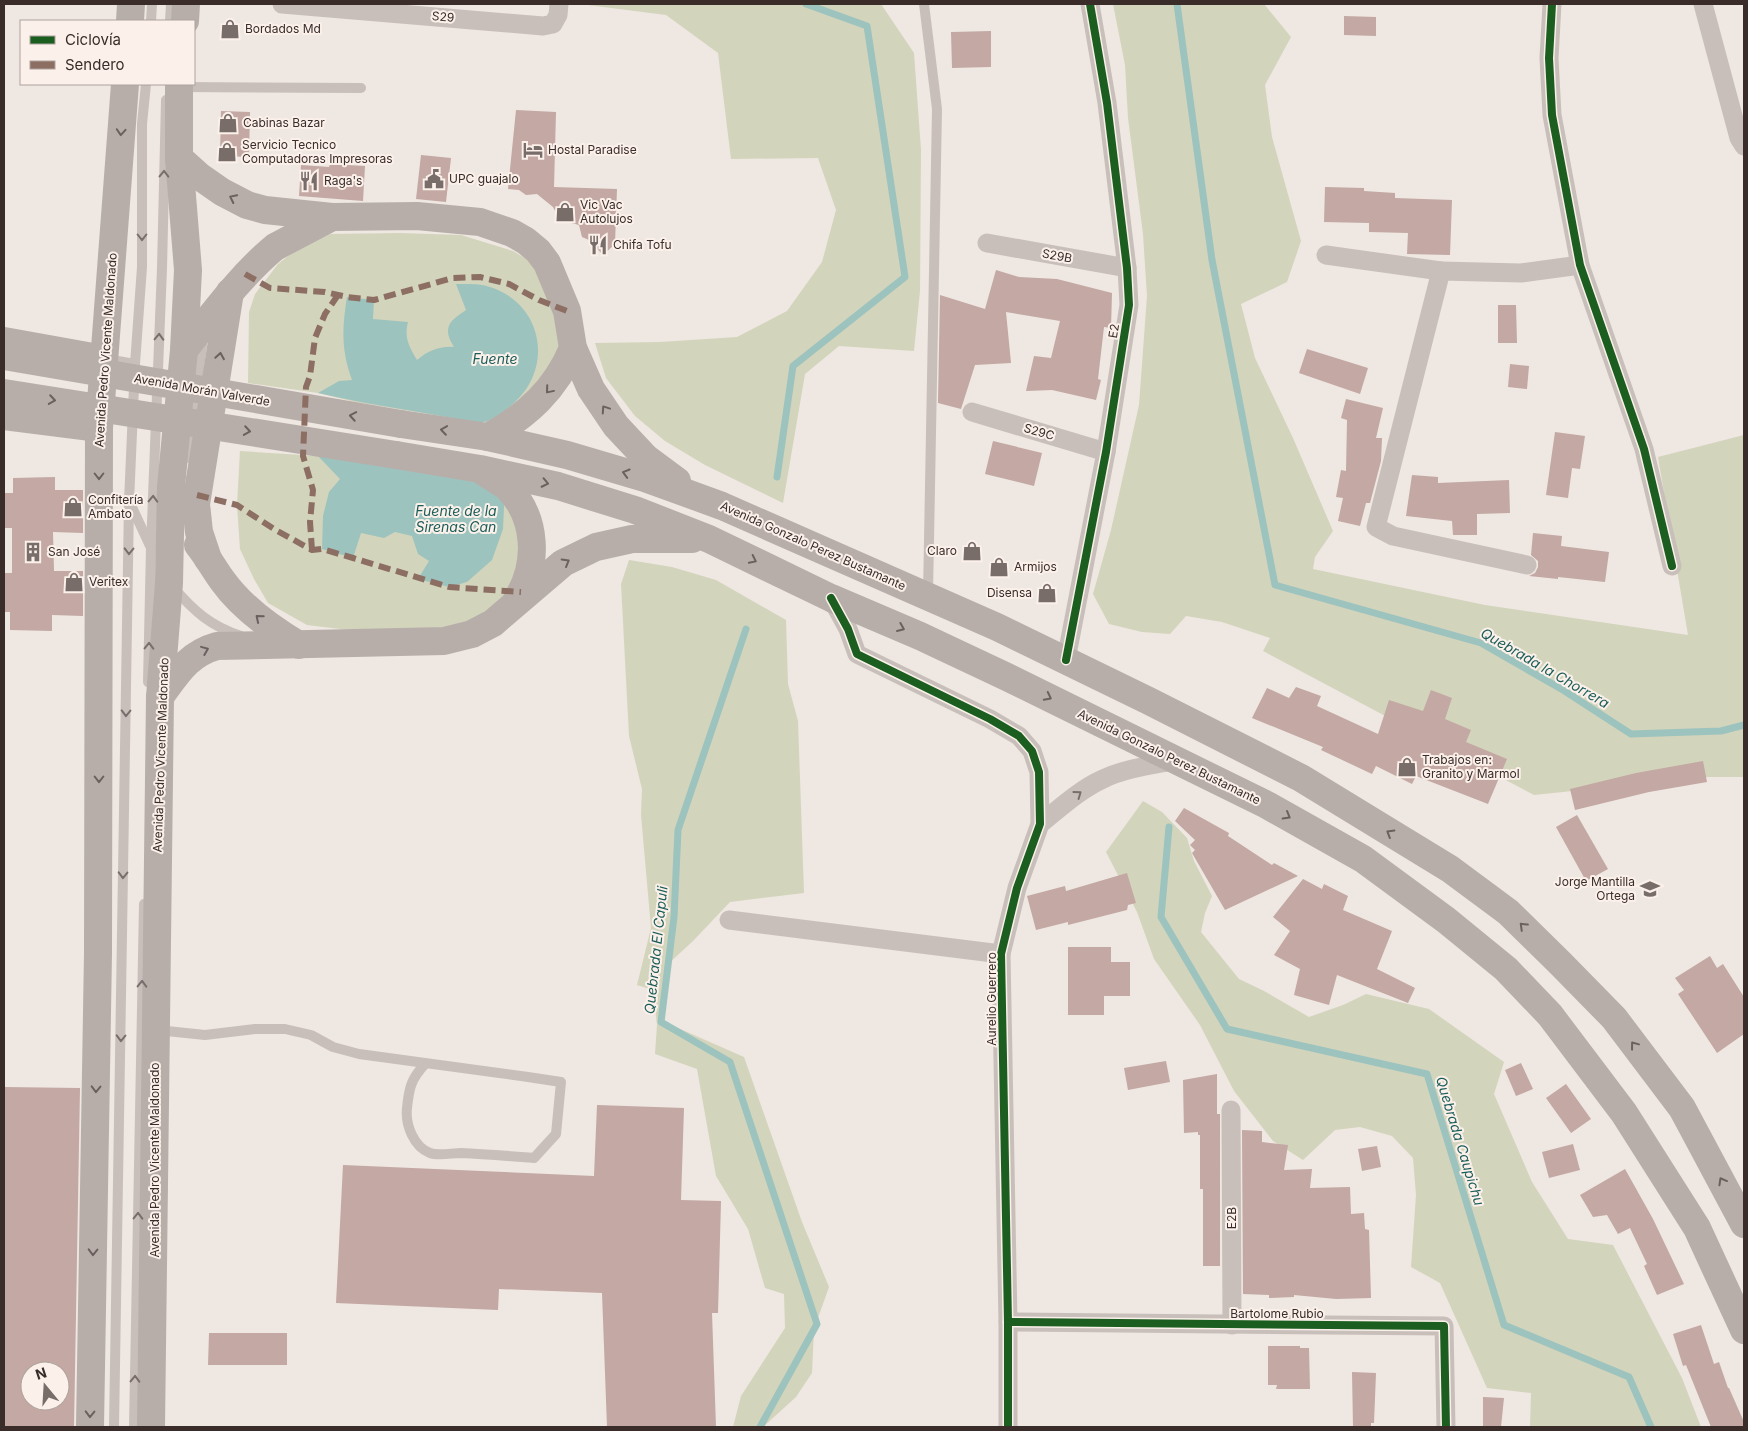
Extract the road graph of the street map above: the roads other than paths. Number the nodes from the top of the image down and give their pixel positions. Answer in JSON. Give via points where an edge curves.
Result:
{"nodes":[{"id":1,"x":131,"y":4,"type":"edge"},
{"id":2,"x":152,"y":4,"type":"edge"},
{"id":3,"x":172,"y":4,"type":"edge"},
{"id":4,"x":186,"y":4,"type":"edge"},
{"id":5,"x":282,"y":4,"type":"edge"},
{"id":6,"x":559,"y":4,"type":"edge"},
{"id":7,"x":924,"y":4,"type":"edge"},
{"id":8,"x":1090,"y":4,"type":"edge"},
{"id":9,"x":1552,"y":4,"type":"edge"},
{"id":10,"x":1702,"y":4,"type":"edge"},
{"id":11,"x":130,"y":20,"type":"edge"},
{"id":12,"x":151,"y":20,"type":"edge"},
{"id":13,"x":170,"y":20,"type":"edge"},
{"id":14,"x":185,"y":20,"type":"edge"},
{"id":15,"x":125,"y":85,"type":"edge"},
{"id":16,"x":146,"y":85,"type":"edge"},
{"id":17,"x":175,"y":88,"type":"edge"},
{"id":18,"x":361,"y":88,"type":"dead end"},
{"id":19,"x":165,"y":123,"type":"junction"},
{"id":20,"x":1744,"y":146,"type":"edge"},
{"id":21,"x":179,"y":158,"type":"junction"},
{"id":22,"x":265,"y":210,"type":"junction"},
{"id":23,"x":332,"y":216,"type":"junction"},
{"id":24,"x":987,"y":243,"type":"dead end"},
{"id":25,"x":275,"y":247,"type":"junction"},
{"id":26,"x":1326,"y":255,"type":"dead end"},
{"id":27,"x":1580,"y":265,"type":"junction"},
{"id":28,"x":1126,"y":268,"type":"junction"},
{"id":29,"x":1441,"y":271,"type":"junction"},
{"id":30,"x":230,"y":292,"type":"junction"},
{"id":31,"x":205,"y":323,"type":"junction"},
{"id":32,"x":4,"y":341,"type":"edge"},
{"id":33,"x":574,"y":348,"type":"junction"},
{"id":34,"x":184,"y":350,"type":"junction"},
{"id":35,"x":4,"y":356,"type":"edge"},
{"id":36,"x":104,"y":359,"type":"junction"},
{"id":37,"x":135,"y":364,"type":"junction"},
{"id":38,"x":4,"y":393,"type":"edge"},
{"id":39,"x":972,"y":412,"type":"dead end"},
{"id":40,"x":4,"y":416,"type":"edge"},
{"id":41,"x":401,"y":424,"type":"joint"},
{"id":42,"x":99,"y":428,"type":"junction"},
{"id":43,"x":488,"y":436,"type":"junction"},
{"id":44,"x":1106,"y":452,"type":"junction"},
{"id":45,"x":480,"y":469,"type":"junction"},
{"id":46,"x":179,"y":492,"type":"junction"},
{"id":47,"x":129,"y":502,"type":"junction"},
{"id":48,"x":722,"y":506,"type":"junction"},
{"id":49,"x":709,"y":539,"type":"junction"},
{"id":50,"x":151,"y":548,"type":"junction"},
{"id":51,"x":208,"y":559,"type":"junction"},
{"id":52,"x":1527,"y":565,"type":"dead end"},
{"id":53,"x":1672,"y":566,"type":"dead end"},
{"id":54,"x":170,"y":583,"type":"junction"},
{"id":55,"x":928,"y":596,"type":"junction"},
{"id":56,"x":831,"y":598,"type":"junction"},
{"id":57,"x":514,"y":603,"type":"junction"},
{"id":58,"x":299,"y":645,"type":"junction"},
{"id":59,"x":1066,"y":660,"type":"junction"},
{"id":60,"x":154,"y":695,"type":"junction"},
{"id":61,"x":1178,"y":760,"type":"junction"},
{"id":62,"x":1040,"y":824,"type":"junction"},
{"id":63,"x":144,"y":891,"type":"dead end"},
{"id":64,"x":729,"y":920,"type":"dead end"},
{"id":65,"x":1001,"y":954,"type":"junction"},
{"id":66,"x":156,"y":1030,"type":"junction"},
{"id":67,"x":425,"y":1064,"type":"junction"},
{"id":68,"x":1231,"y":1110,"type":"dead end"},
{"id":69,"x":1744,"y":1224,"type":"edge"},
{"id":70,"x":1008,"y":1322,"type":"junction"},
{"id":71,"x":1232,"y":1325,"type":"junction"},
{"id":72,"x":1744,"y":1330,"type":"edge"},
{"id":73,"x":90,"y":1427,"type":"edge"},
{"id":74,"x":114,"y":1427,"type":"edge"},
{"id":75,"x":134,"y":1427,"type":"edge"},
{"id":76,"x":151,"y":1427,"type":"edge"},
{"id":77,"x":1008,"y":1427,"type":"edge"},
{"id":78,"x":1446,"y":1427,"type":"edge"}],
"edges":[{"from":1,"to":11,"type":"main road"},
{"from":2,"to":12,"type":"lane"},
{"from":3,"to":13,"type":"lane"},
{"from":4,"to":14,"type":"main road"},
{"from":5,"to":6,"type":"street","name":"S29","via":[[543,26],[553,24]]},
{"from":7,"to":55,"type":"lane","via":[[936,109]]},
{"from":8,"to":28,"type":"street","name":"E2","via":[[1107,103]]},
{"from":9,"to":27,"type":"street","via":[[1549,58],[1552,115]]},
{"from":10,"to":20,"type":"street","via":[[1739,138]]},
{"from":15,"to":36,"type":"main road","name":"Avenida Pedro Vicente Maldonado","one_way":true},
{"from":16,"to":37,"type":"lane","one_way":true,"via":[[142,124],[142,267]]},
{"from":17,"to":18,"type":"lane"},
{"from":17,"to":19,"type":"lane"},
{"from":17,"to":21,"type":"main road","name":"Avenida Pedro Vicente Maldonado"},
{"from":19,"to":21,"type":"lane"},
{"from":50,"to":19,"type":"lane","one_way":true},
{"from":22,"to":21,"type":"main road","one_way":true,"via":[[222,192]]},
{"from":21,"to":34,"type":"main road","name":"Avenida Pedro Vicente Maldonado","via":[[188,270]]},
{"from":22,"to":23,"type":"main road"},
{"from":22,"to":25,"type":"main road","via":[[276,227]]},
{"from":23,"to":25,"type":"main road"},
{"from":23,"to":33,"type":"main road","via":[[417,216],[471,221],[512,233],[532,246],[547,263],[567,311]]},
{"from":24,"to":28,"type":"street","name":"S29B"},
{"from":25,"to":30,"type":"main road"},
{"from":26,"to":29,"type":"street"},
{"from":27,"to":29,"type":"street","via":[[1521,273]]},
{"from":27,"to":53,"type":"street","via":[[1644,449]]},
{"from":28,"to":44,"type":"street","name":"E2","via":[[1129,305]]},
{"from":29,"to":52,"type":"street","via":[[1376,527],[1394,536]]},
{"from":30,"to":31,"type":"main road"},
{"from":51,"to":30,"type":"main road","one_way":true,"via":[[199,532],[196,504]]},
{"from":31,"to":34,"type":"main road"},
{"from":31,"to":46,"type":"lane"},
{"from":32,"to":36,"type":"main road"},
{"from":33,"to":43,"type":"main road","one_way":true,"via":[[556,382],[540,400],[507,427]]},
{"from":48,"to":33,"type":"main road","one_way":true,"via":[[682,485],[640,452],[616,426],[591,389]]},
{"from":34,"to":46,"type":"main road","name":"Avenida Pedro Vicente Maldonado"},
{"from":41,"to":35,"type":"main road","name":"Avenida Morán Valverde","one_way":true,"bridge":true},
{"from":36,"to":37,"type":"lane"},
{"from":36,"to":42,"type":"main road","name":"Avenida Pedro Vicente Maldonado"},
{"from":37,"to":47,"type":"lane"},
{"from":38,"to":45,"type":"main road","name":"Avenida Gonzalo Perez Bustamante","one_way":true,"bridge":true},
{"from":39,"to":44,"type":"street","name":"S29C"},
{"from":40,"to":42,"type":"main road"},
{"from":43,"to":41,"type":"main road","name":"Avenida Gonzalo Perez Bustamante","one_way":true},
{"from":42,"to":73,"type":"main road","name":"Avenida Pedro Vicente Maldonado","one_way":true,"via":[[98,953]]},
{"from":48,"to":43,"type":"main road","name":"Avenida Gonzalo Perez Bustamante","one_way":true,"via":[[645,478]]},
{"from":44,"to":59,"type":"street","name":"E2"},
{"from":45,"to":49,"type":"main road","name":"Avenida Gonzalo Perez Bustamante","one_way":true,"via":[[558,486],[635,510]]},
{"from":45,"to":57,"type":"main road","via":[[509,490],[528,522],[532,542],[530,570]]},
{"from":46,"to":51,"type":"main road","via":[[192,537]]},
{"from":46,"to":54,"type":"main road","name":"Avenida Pedro Vicente Maldonado"},
{"from":47,"to":50,"type":"lane"},
{"from":47,"to":74,"type":"lane","one_way":true},
{"from":48,"to":55,"type":"main road","name":"Avenida Gonzalo Perez Bustamante"},
{"from":49,"to":56,"type":"main road","name":"Avenida Gonzalo Perez Bustamante","one_way":true},
{"from":57,"to":49,"type":"main road","one_way":true,"via":[[563,564],[596,547],[632,539]]},
{"from":50,"to":54,"type":"lane"},
{"from":60,"to":50,"type":"lane","one_way":true},
{"from":58,"to":51,"type":"main road","one_way":true,"via":[[277,633],[239,600]]},
{"from":54,"to":58,"type":"lane","via":[[194,611],[225,631],[260,642]]},
{"from":54,"to":60,"type":"main road","name":"Avenida Pedro Vicente Maldonado"},
{"from":55,"to":59,"type":"main road","name":"Avenida Gonzalo Perez Bustamante"},
{"from":56,"to":61,"type":"main road","name":"Avenida Gonzalo Perez Bustamante","one_way":true,"via":[[1007,676]]},
{"from":56,"to":62,"type":"street","name":"Aurelio Guerrero","via":[[857,654],[990,718],[1018,736],[1032,751],[1039,772]]},
{"from":57,"to":58,"type":"main road","via":[[493,622],[472,634],[444,640]]},
{"from":60,"to":58,"type":"main road","one_way":true,"via":[[194,655],[206,649],[217,646]]},
{"from":69,"to":59,"type":"main road","name":"Avenida Gonzalo Perez Bustamante","one_way":true,"via":[[1687,1116],[1614,1018],[1508,912],[1450,869],[1301,778]]},
{"from":60,"to":66,"type":"main road","name":"Avenida Pedro Vicente Maldonado"},
{"from":62,"to":61,"type":"street","one_way":true,"via":[[1104,778]]},
{"from":61,"to":72,"type":"main road","name":"Avenida Gonzalo Perez Bustamante","one_way":true,"via":[[1363,859],[1446,920],[1506,970],[1550,1015],[1624,1113],[1697,1228]]},
{"from":62,"to":65,"type":"street","name":"Aurelio Guerrero","via":[[1017,888]]},
{"from":75,"to":63,"type":"lane","one_way":true},
{"from":64,"to":65,"type":"street"},
{"from":65,"to":70,"type":"street","name":"Aurelio Guerrero"},
{"from":66,"to":67,"type":"lane","via":[[205,1035],[255,1029],[285,1030],[311,1035],[333,1047],[359,1054]]},
{"from":66,"to":76,"type":"main road","name":"Avenida Pedro Vicente Maldonado"},
{"from":67,"to":67,"type":"lane","via":[[414,1076],[406,1115],[417,1145],[432,1154],[534,1158],[556,1134],[561,1082]]},
{"from":68,"to":71,"type":"street","name":"E2B"},
{"from":70,"to":71,"type":"street","name":"Bartolome Rubio"},
{"from":70,"to":77,"type":"street","name":"Aurelio Guerrero"},
{"from":71,"to":78,"type":"street","name":"Bartolome Rubio","via":[[1444,1326]]}]}
